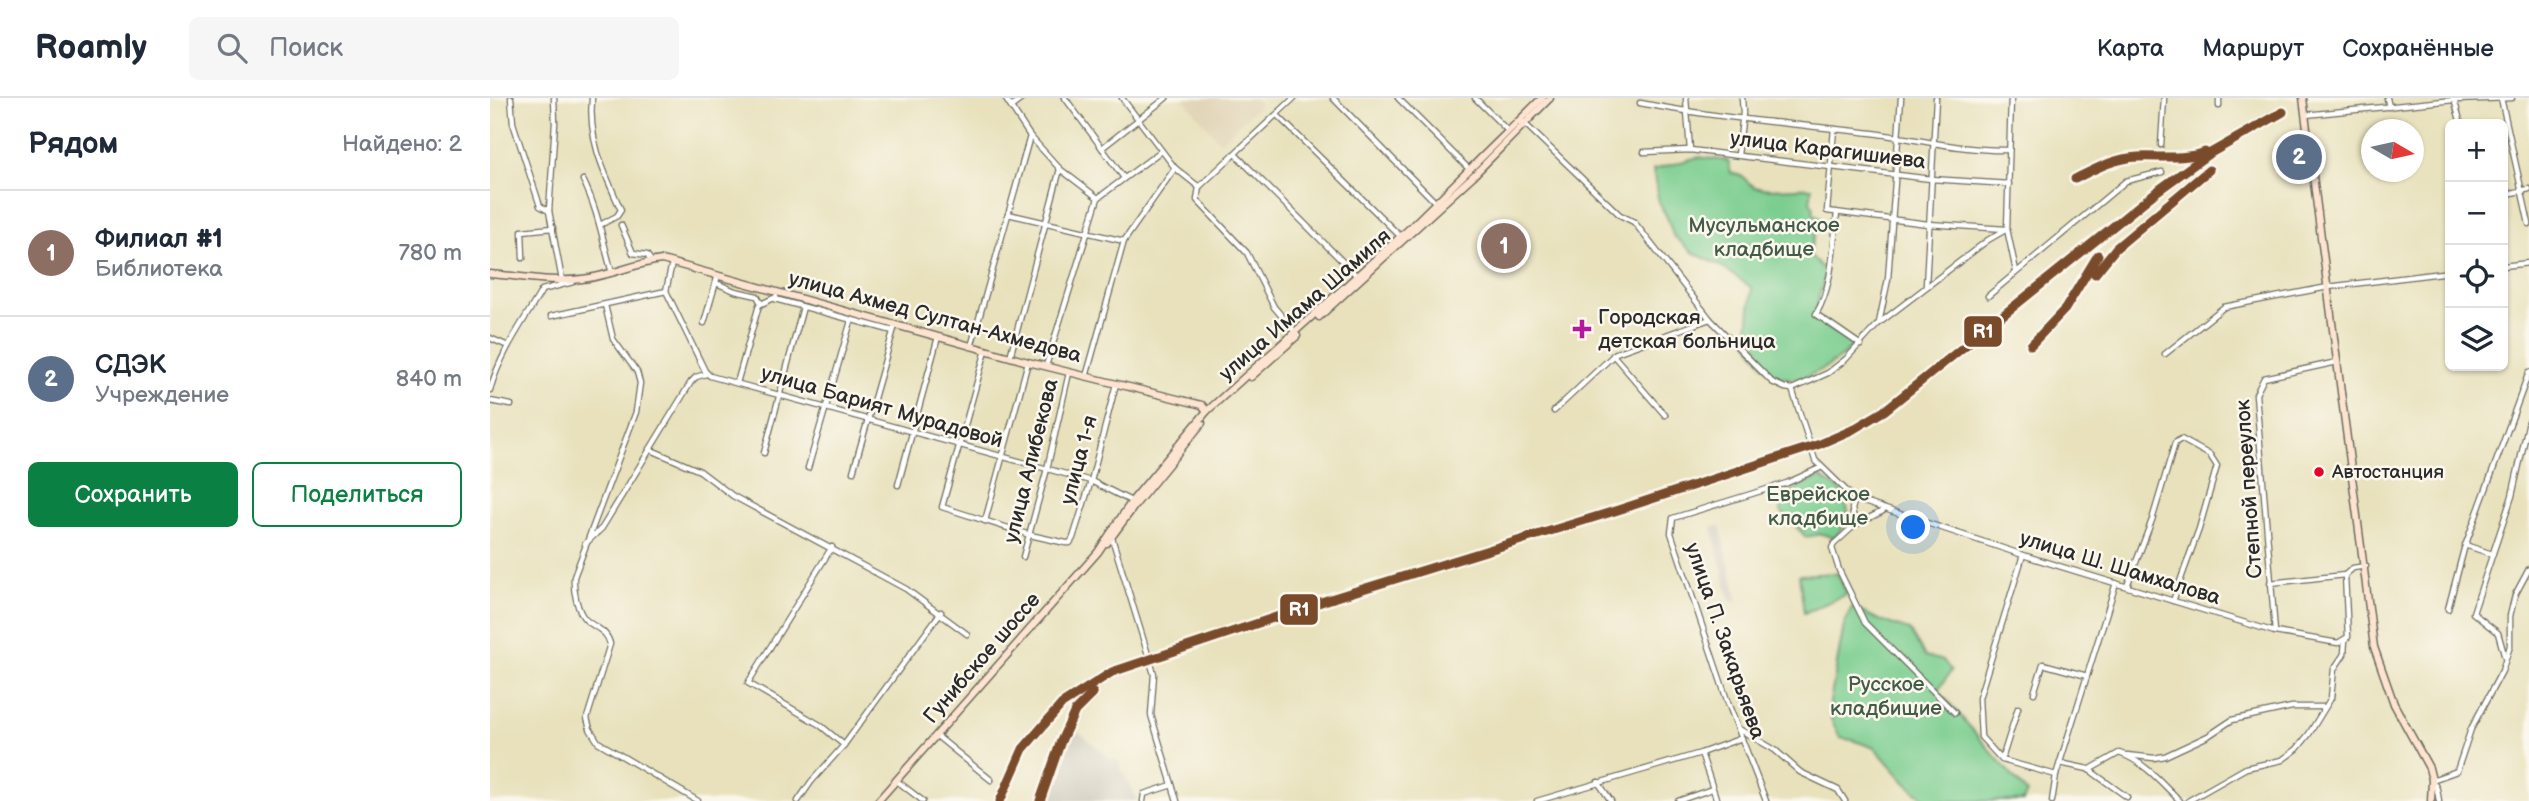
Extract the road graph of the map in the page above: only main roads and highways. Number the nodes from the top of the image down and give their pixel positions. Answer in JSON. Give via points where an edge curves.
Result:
{"nodes":[{"id":1,"x":2305,"y":98,"type":"edge"},
{"id":2,"x":1545,"y":99,"type":"edge"},
{"id":3,"x":1524,"y":122,"type":"junction"},
{"id":4,"x":1402,"y":239,"type":"junction"},
{"id":5,"x":490,"y":274,"type":"edge"},
{"id":6,"x":2330,"y":286,"type":"junction"},
{"id":7,"x":1207,"y":411,"type":"junction"},
{"id":8,"x":1134,"y":502,"type":"junction"},
{"id":9,"x":1110,"y":537,"type":"joint"},
{"id":10,"x":2365,"y":566,"type":"junction"},
{"id":11,"x":878,"y":801,"type":"edge"},
{"id":12,"x":2431,"y":801,"type":"edge"}],
"edges":[{"from":1,"to":6,"type":"main road"},
{"from":2,"to":3,"type":"main road","name":"улица Имама Шамиля"},
{"from":3,"to":4,"type":"main road","name":"улица Имама Шамиля"},
{"from":3,"to":4,"type":"main road","name":"улица Имама Шамиля"},
{"from":4,"to":7,"type":"main road","name":"улица Имама Шамиля"},
{"from":4,"to":8,"type":"main road","name":"улица Имама Шамиля","via":[[1214,408]]},
{"from":5,"to":7,"type":"main road","name":"улица Ахмед Султан-Ахмедова","via":[[580,279],[651,261],[672,262],[894,328],[1202,405]]},
{"from":6,"to":10,"type":"main road"},
{"from":6,"to":10,"type":"main road"},
{"from":7,"to":8,"type":"main road","name":"улица Имама Шамиля"},
{"from":8,"to":9,"type":"main road","name":"улица Имама Шамиля"},
{"from":9,"to":11,"type":"main road","name":"Гунибское шоссе"},
{"from":10,"to":12,"type":"main road","via":[[2374,647],[2394,704],[2429,768]]}]}
